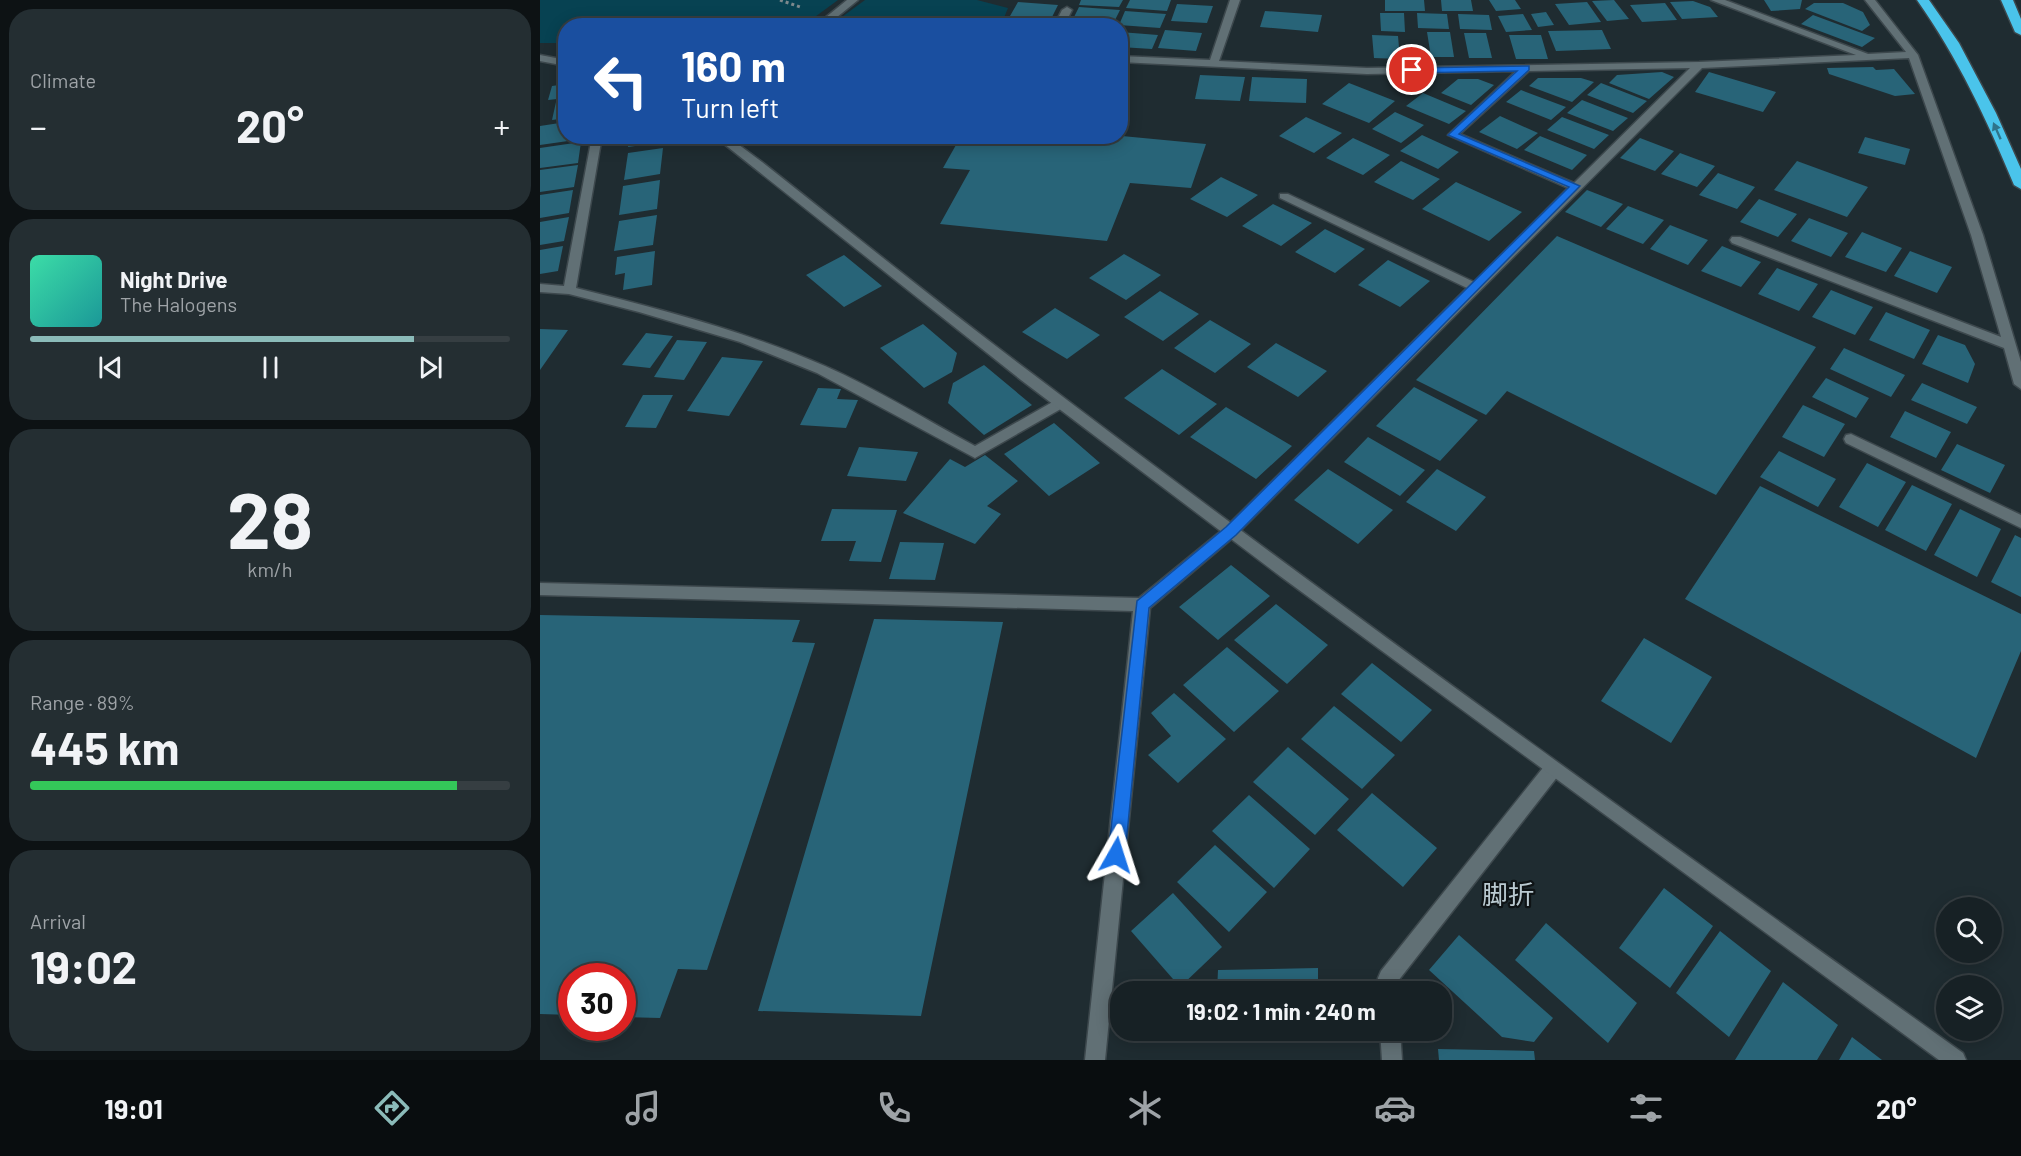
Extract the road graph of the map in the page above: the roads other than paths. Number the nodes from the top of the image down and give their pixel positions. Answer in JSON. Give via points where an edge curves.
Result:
{"nodes":[{"id":1,"x":853,"y":0,"type":"edge"},
{"id":2,"x":1235,"y":0,"type":"edge"},
{"id":3,"x":1716,"y":0,"type":"edge"},
{"id":4,"x":1870,"y":0,"type":"edge"},
{"id":5,"x":1923,"y":0,"type":"edge"},
{"id":6,"x":2009,"y":4,"type":"edge"},
{"id":7,"x":1067,"y":10,"type":"dead end"},
{"id":8,"x":829,"y":18,"type":"edge"},
{"id":9,"x":1063,"y":18,"type":"edge"},
{"id":10,"x":2021,"y":32,"type":"edge"},
{"id":11,"x":1913,"y":55,"type":"junction"},
{"id":12,"x":1872,"y":57,"type":"junction"},
{"id":13,"x":540,"y":58,"type":"edge"},
{"id":14,"x":558,"y":59,"type":"edge"},
{"id":15,"x":552,"y":60,"type":"junction"},
{"id":16,"x":1128,"y":60,"type":"edge"},
{"id":17,"x":558,"y":61,"type":"edge"},
{"id":18,"x":1213,"y":65,"type":"junction"},
{"id":19,"x":1699,"y":65,"type":"junction"},
{"id":20,"x":1526,"y":68,"type":"junction"},
{"id":21,"x":596,"y":144,"type":"edge"},
{"id":22,"x":730,"y":144,"type":"edge"},
{"id":23,"x":2021,"y":185,"type":"edge"},
{"id":24,"x":1575,"y":186,"type":"junction"},
{"id":25,"x":1284,"y":196,"type":"dead end"},
{"id":26,"x":1736,"y":240,"type":"dead end"},
{"id":27,"x":1475,"y":287,"type":"junction"},
{"id":28,"x":540,"y":288,"type":"edge"},
{"id":29,"x":569,"y":290,"type":"junction"},
{"id":30,"x":2010,"y":345,"type":"junction"},
{"id":31,"x":2021,"y":384,"type":"edge"},
{"id":32,"x":1061,"y":404,"type":"junction"},
{"id":33,"x":1851,"y":439,"type":"dead end"},
{"id":34,"x":2021,"y":522,"type":"edge"},
{"id":35,"x":1231,"y":531,"type":"junction"},
{"id":36,"x":540,"y":588,"type":"edge"},
{"id":37,"x":1142,"y":605,"type":"junction"},
{"id":38,"x":1552,"y":770,"type":"junction"},
{"id":39,"x":1388,"y":981,"type":"edge"},
{"id":40,"x":1391,"y":1041,"type":"edge"},
{"id":41,"x":1095,"y":1060,"type":"edge"},
{"id":42,"x":1392,"y":1060,"type":"edge"},
{"id":43,"x":1956,"y":1060,"type":"edge"}],
"edges":[{"from":1,"to":8,"type":"street"},
{"from":2,"to":18,"type":"street"},
{"from":3,"to":12,"type":"street"},
{"from":4,"to":11,"type":"street"},
{"from":23,"to":5,"type":"highway","one_way":true,"via":[[1956,46]]},
{"from":6,"to":10,"type":"highway"},
{"from":7,"to":9,"type":"street"},
{"from":11,"to":12,"type":"street"},
{"from":11,"to":30,"type":"street","via":[[1977,235]]},
{"from":12,"to":19,"type":"street"},
{"from":13,"to":15,"type":"street"},
{"from":14,"to":15,"type":"street"},
{"from":15,"to":17,"type":"street"},
{"from":16,"to":18,"type":"street"},
{"from":18,"to":20,"type":"street","via":[[1366,71]]},
{"from":19,"to":20,"type":"street"},
{"from":19,"to":24,"type":"street"},
{"from":20,"to":24,"type":"street","via":[[1453,135]]},
{"from":21,"to":29,"type":"street"},
{"from":22,"to":32,"type":"street"},
{"from":24,"to":27,"type":"street"},
{"from":25,"to":27,"type":"street"},
{"from":26,"to":30,"type":"street"},
{"from":27,"to":35,"type":"street"},
{"from":28,"to":29,"type":"street"},
{"from":29,"to":32,"type":"street","via":[[745,339],[822,370],[975,453]]},
{"from":30,"to":31,"type":"street"},
{"from":32,"to":35,"type":"street"},
{"from":33,"to":34,"type":"street"},
{"from":35,"to":37,"type":"street"},
{"from":35,"to":38,"type":"street"},
{"from":36,"to":37,"type":"street"},
{"from":37,"to":41,"type":"street"},
{"from":38,"to":39,"type":"street"},
{"from":38,"to":43,"type":"street"},
{"from":40,"to":42,"type":"street"}]}
